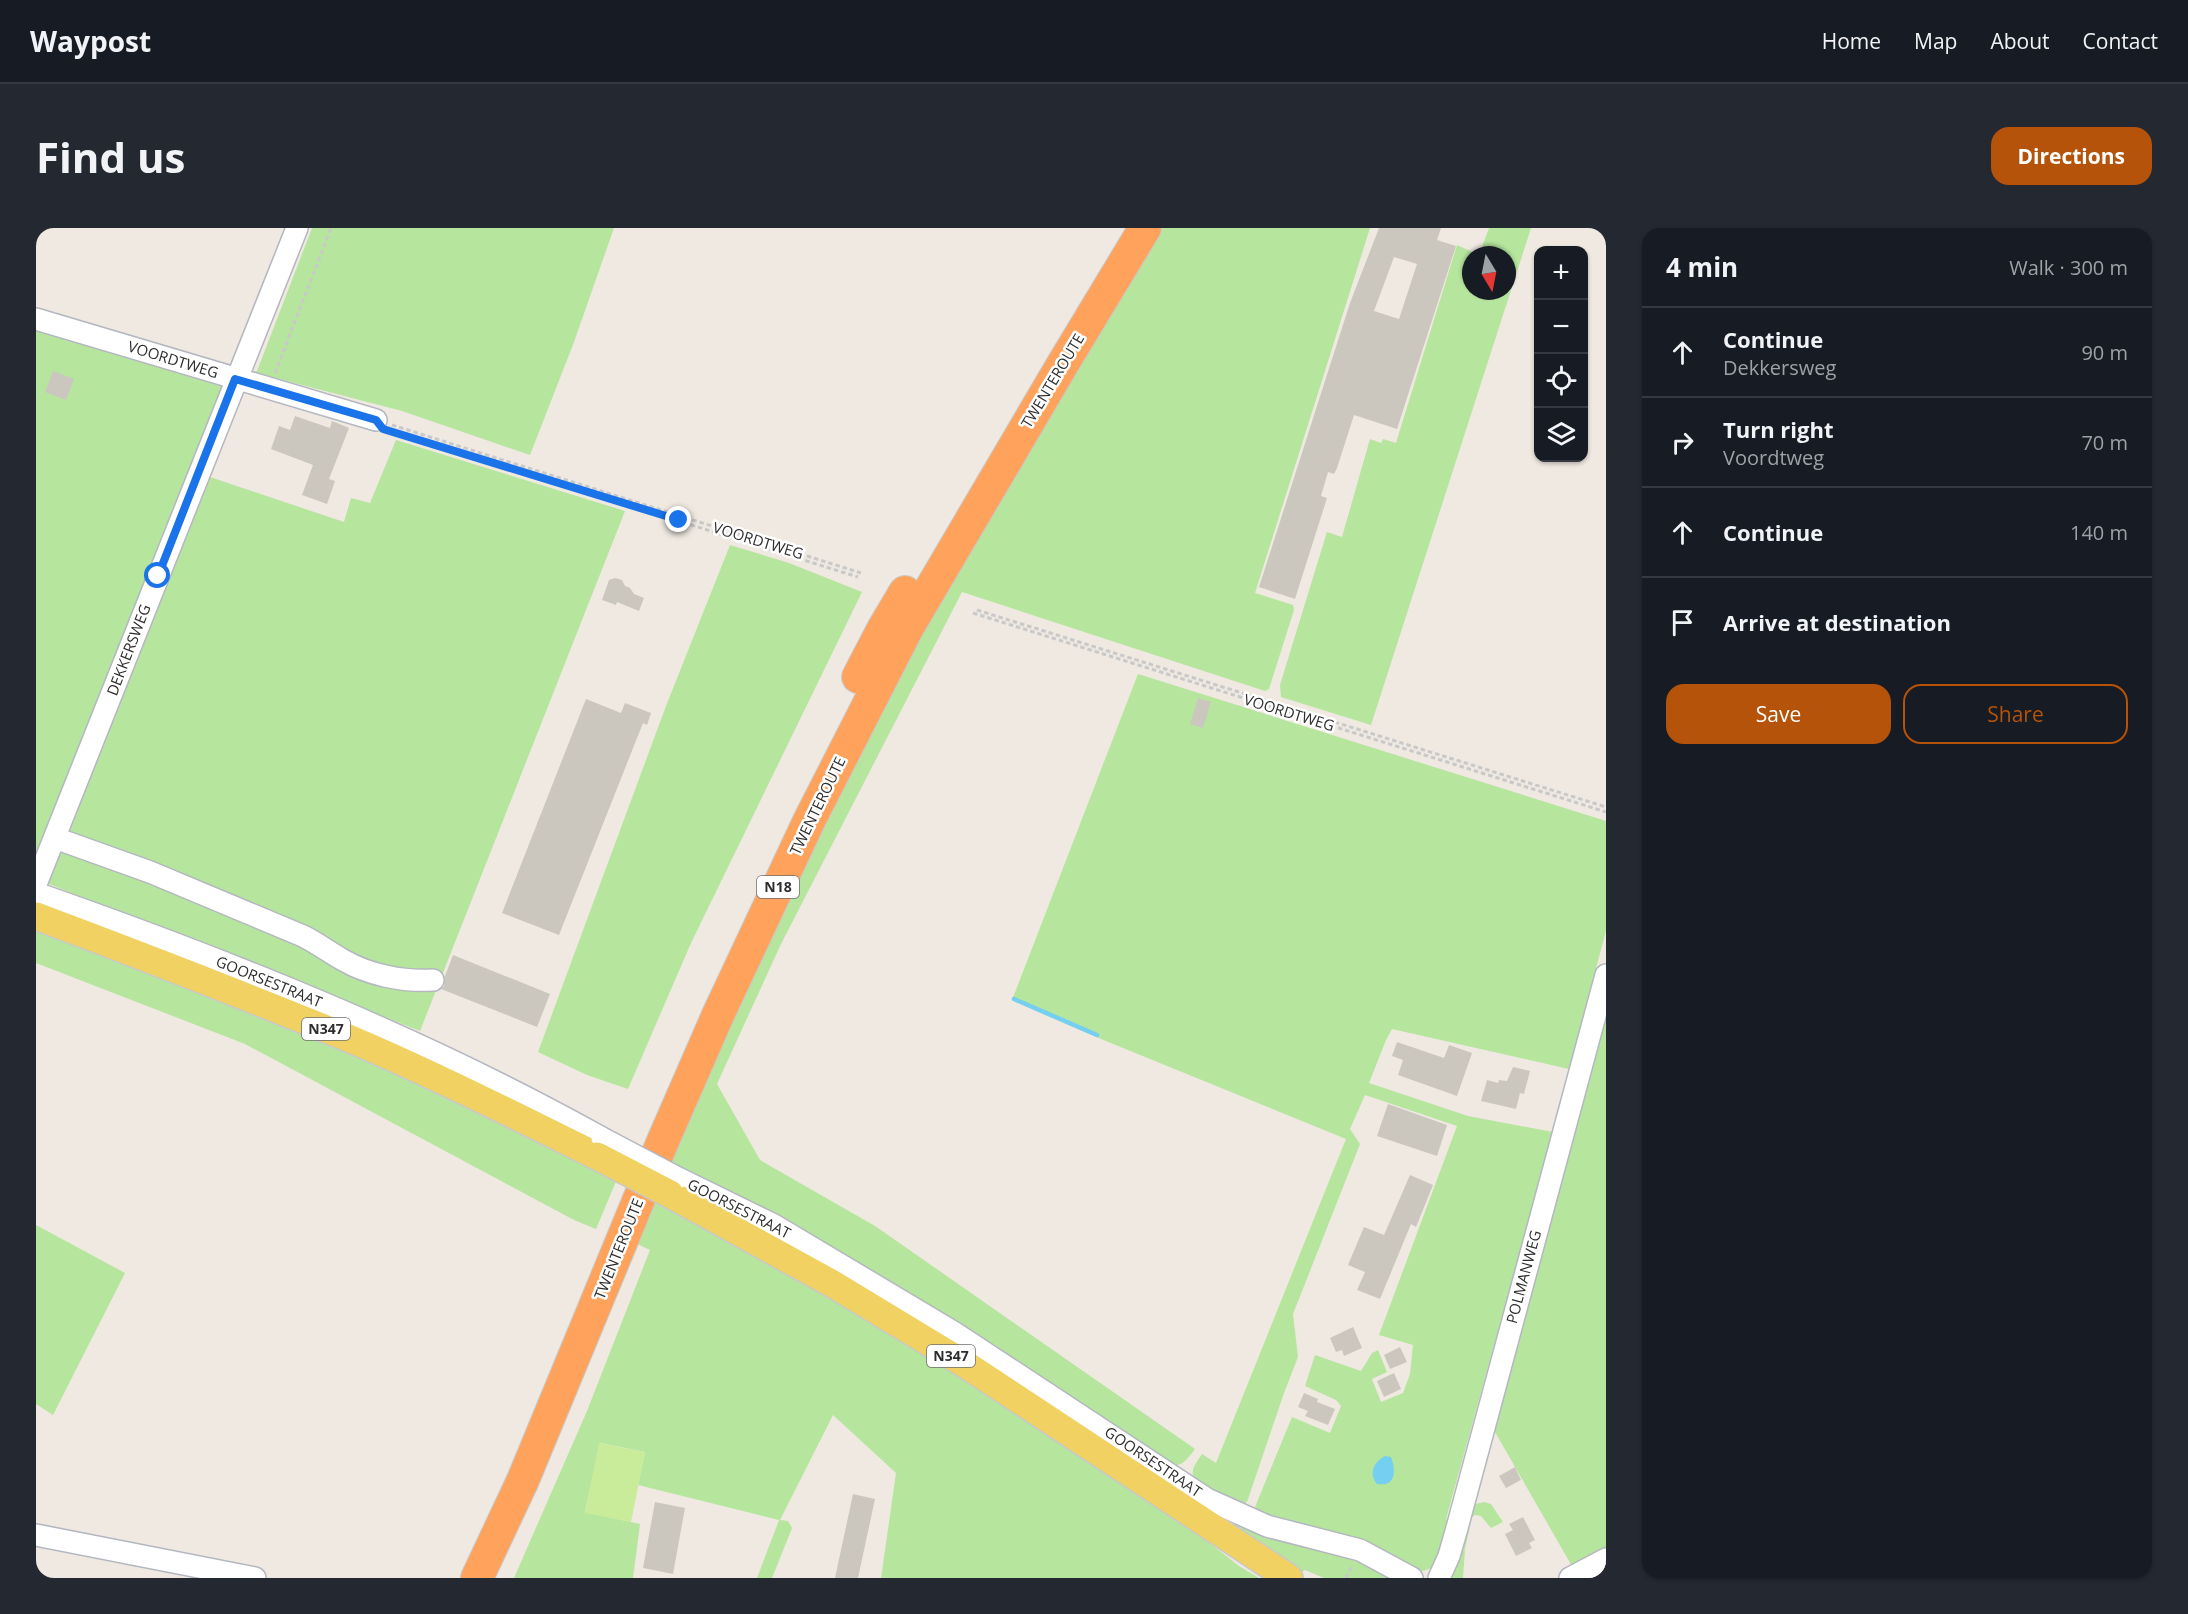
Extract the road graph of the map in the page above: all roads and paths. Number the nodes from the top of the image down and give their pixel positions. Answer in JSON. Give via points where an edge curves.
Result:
{"nodes":[{"id":1,"x":297,"y":228,"type":"edge"},
{"id":2,"x":331,"y":228,"type":"edge"},
{"id":3,"x":1122,"y":228,"type":"edge"},
{"id":4,"x":1145,"y":228,"type":"edge"},
{"id":5,"x":36,"y":319,"type":"edge"},
{"id":6,"x":235,"y":379,"type":"junction"},
{"id":7,"x":269,"y":389,"type":"junction"},
{"id":8,"x":376,"y":420,"type":"joint"},
{"id":9,"x":860,"y":575,"type":"dead end"},
{"id":10,"x":977,"y":609,"type":"dead end"},
{"id":11,"x":973,"y":614,"type":"dead end"},
{"id":12,"x":1606,"y":810,"type":"edge"},
{"id":13,"x":55,"y":838,"type":"junction"},
{"id":14,"x":36,"y":884,"type":"edge"},
{"id":15,"x":36,"y":893,"type":"edge"},
{"id":16,"x":36,"y":916,"type":"edge"},
{"id":17,"x":1606,"y":975,"type":"edge"},
{"id":18,"x":433,"y":980,"type":"dead end"},
{"id":19,"x":599,"y":1147,"type":"junction"},
{"id":20,"x":674,"y":1186,"type":"junction"},
{"id":21,"x":36,"y":1535,"type":"edge"},
{"id":22,"x":1606,"y":1559,"type":"edge"},
{"id":23,"x":252,"y":1578,"type":"edge"},
{"id":24,"x":455,"y":1578,"type":"edge"},
{"id":25,"x":477,"y":1578,"type":"edge"},
{"id":26,"x":1289,"y":1578,"type":"edge"},
{"id":27,"x":1412,"y":1578,"type":"edge"},
{"id":28,"x":1439,"y":1578,"type":"edge"},
{"id":29,"x":1570,"y":1578,"type":"edge"}],
"edges":[{"from":1,"to":6,"type":"street","name":"DEKKERSWEG"},
{"from":2,"to":7,"type":"path"},
{"from":3,"to":24,"type":"highway","name":"TWENTEROUTE","number":"N18","via":[[883,629],[787,820],[696,1012],[549,1367]]},
{"from":4,"to":25,"type":"highway","name":"TWENTEROUTE","number":"N18","via":[[907,629],[809,821],[663,1141],[527,1469]]},
{"from":5,"to":6,"type":"street","name":"VOORDTWEG"},
{"from":6,"to":7,"type":"street","name":"VOORDTWEG"},
{"from":6,"to":13,"type":"street","name":"DEKKERSWEG"},
{"from":7,"to":8,"type":"street","name":"VOORDTWEG"},
{"from":8,"to":9,"type":"path","via":[[383,429]]},
{"from":10,"to":12,"type":"path","name":"VOORDTWEG"},
{"from":11,"to":12,"type":"path","name":"VOORDTWEG"},
{"from":13,"to":14,"type":"street","name":"DEKKERSWEG"},
{"from":13,"to":18,"type":"street","via":[[150,872],[303,936],[344,961],[410,982]]},
{"from":15,"to":19,"type":"street","name":"GOORSESTRAAT","via":[[371,1023],[539,1103]]},
{"from":16,"to":19,"type":"main road","name":"GOORSESTRAAT","number":"N347","via":[[348,1038]]},
{"from":17,"to":28,"type":"street","name":"POLMANWEG","via":[[1457,1528]]},
{"from":19,"to":20,"type":"main road","name":"GOORSESTRAAT","number":"N347","bridge":true},
{"from":20,"to":26,"type":"main road","name":"GOORSESTRAAT","number":"N347","via":[[965,1364]]},
{"from":20,"to":27,"type":"street","name":"GOORSESTRAAT","via":[[774,1225],[955,1333],[1207,1498],[1267,1526],[1360,1550]]},
{"from":21,"to":23,"type":"street"},
{"from":22,"to":29,"type":"street"}]}
